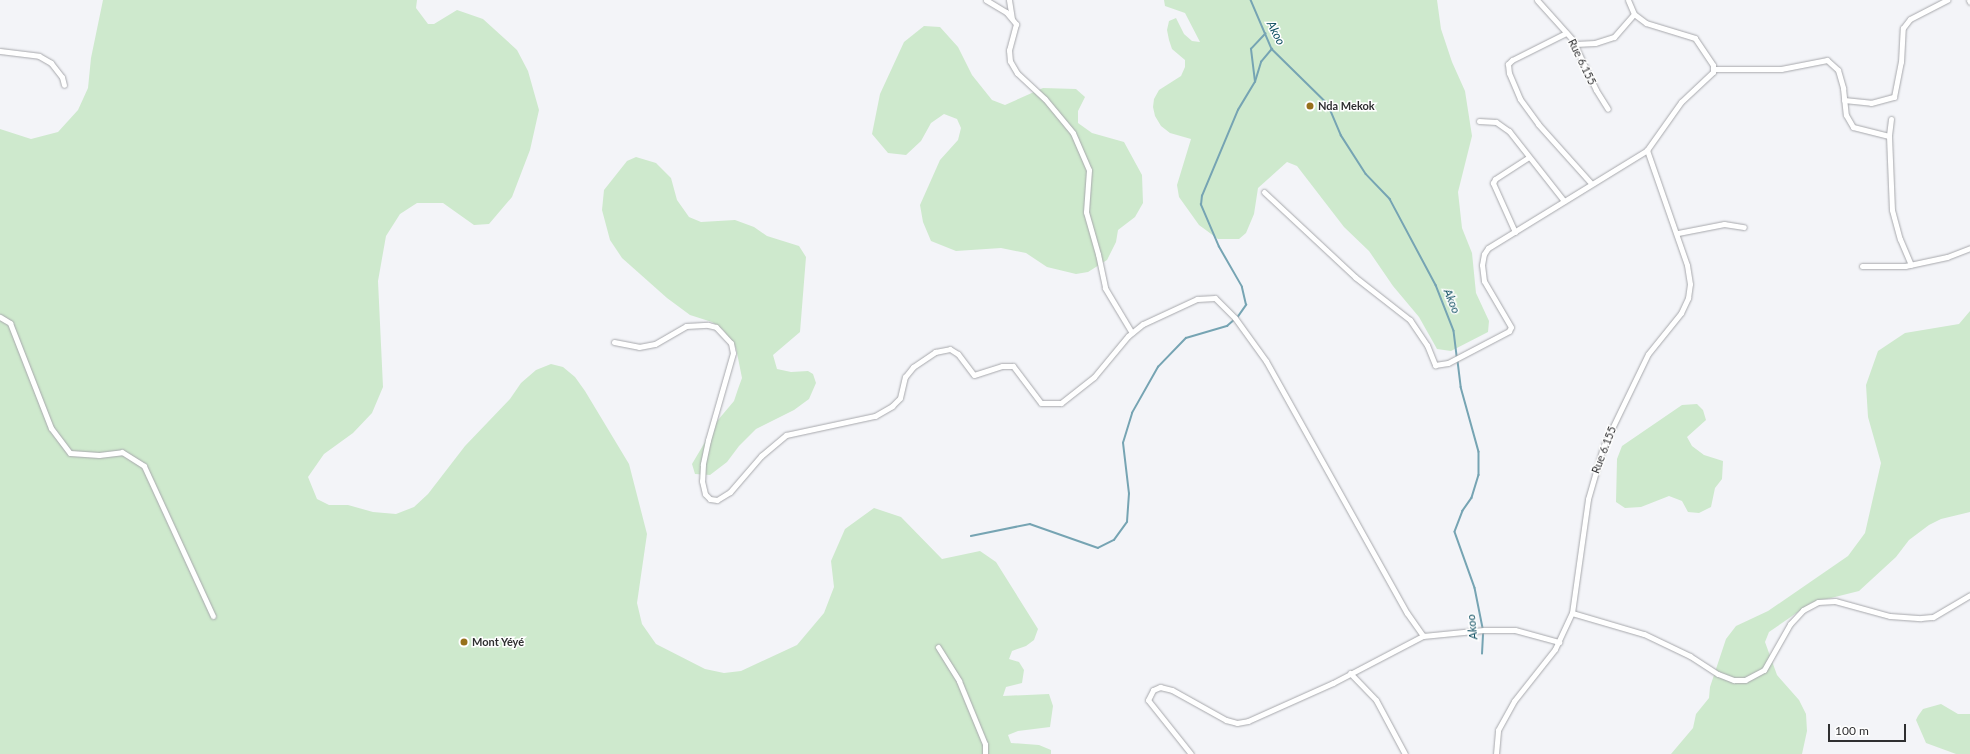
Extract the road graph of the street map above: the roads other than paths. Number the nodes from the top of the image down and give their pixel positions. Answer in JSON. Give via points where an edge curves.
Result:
{"nodes":[{"id":1,"x":986,"y":0,"type":"edge"},
{"id":2,"x":1009,"y":0,"type":"edge"},
{"id":3,"x":1537,"y":0,"type":"edge"},
{"id":4,"x":1628,"y":0,"type":"edge"},
{"id":5,"x":1947,"y":0,"type":"edge"},
{"id":6,"x":1634,"y":14,"type":"junction"},
{"id":7,"x":1012,"y":18,"type":"junction"},
{"id":8,"x":1566,"y":33,"type":"junction"},
{"id":9,"x":1575,"y":44,"type":"junction"},
{"id":10,"x":0,"y":51,"type":"edge"},
{"id":11,"x":1714,"y":69,"type":"junction"},
{"id":12,"x":64,"y":85,"type":"dead end"},
{"id":13,"x":1844,"y":100,"type":"junction"},
{"id":14,"x":1608,"y":109,"type":"dead end"},
{"id":15,"x":1891,"y":119,"type":"dead end"},
{"id":16,"x":1479,"y":121,"type":"dead end"},
{"id":17,"x":1889,"y":136,"type":"junction"},
{"id":18,"x":1647,"y":150,"type":"junction"},
{"id":19,"x":1529,"y":157,"type":"junction"},
{"id":20,"x":1591,"y":183,"type":"junction"},
{"id":21,"x":1264,"y":192,"type":"dead end"},
{"id":22,"x":1564,"y":201,"type":"junction"},
{"id":23,"x":1744,"y":227,"type":"dead end"},
{"id":24,"x":1515,"y":232,"type":"junction"},
{"id":25,"x":1678,"y":233,"type":"junction"},
{"id":26,"x":1970,"y":248,"type":"edge"},
{"id":27,"x":1911,"y":265,"type":"junction"},
{"id":28,"x":1862,"y":266,"type":"dead end"},
{"id":29,"x":0,"y":317,"type":"edge"},
{"id":30,"x":1132,"y":333,"type":"junction"},
{"id":31,"x":614,"y":342,"type":"dead end"},
{"id":32,"x":1970,"y":595,"type":"edge"},
{"id":33,"x":1572,"y":613,"type":"junction"},
{"id":34,"x":213,"y":616,"type":"dead end"},
{"id":35,"x":1423,"y":636,"type":"junction"},
{"id":36,"x":1558,"y":642,"type":"junction"},
{"id":37,"x":938,"y":647,"type":"dead end"},
{"id":38,"x":1350,"y":673,"type":"junction"},
{"id":39,"x":985,"y":754,"type":"edge"},
{"id":40,"x":1191,"y":754,"type":"edge"},
{"id":41,"x":1405,"y":754,"type":"edge"},
{"id":42,"x":1496,"y":754,"type":"edge"}],
"edges":[{"from":1,"to":7,"type":"street"},
{"from":2,"to":7,"type":"street"},
{"from":3,"to":8,"type":"street","name":"Rue 6.155"},
{"from":4,"to":6,"type":"street"},
{"from":5,"to":13,"type":"street","via":[[1910,19],[1903,28],[1900,37],[1901,62],[1894,98],[1871,103]]},
{"from":6,"to":9,"type":"street","via":[[1614,37]]},
{"from":6,"to":11,"type":"street","via":[[1646,23],[1695,38]]},
{"from":7,"to":30,"type":"street","via":[[1016,24],[1009,50],[1010,61],[1016,74],[1045,99],[1073,133],[1089,170],[1086,212],[1105,288]]},
{"from":8,"to":9,"type":"street","name":"Rue 6.155"},
{"from":8,"to":20,"type":"street","via":[[1512,60],[1508,64],[1509,72],[1520,98],[1538,124]]},
{"from":9,"to":14,"type":"street","name":"Rue 6.155","via":[[1596,90]]},
{"from":10,"to":12,"type":"street","via":[[39,56],[51,63],[62,77]]},
{"from":11,"to":13,"type":"street","via":[[1781,69],[1827,60],[1838,70]]},
{"from":11,"to":18,"type":"street","via":[[1710,76],[1681,102]]},
{"from":13,"to":17,"type":"street","via":[[1846,115],[1853,127]]},
{"from":15,"to":17,"type":"street"},
{"from":16,"to":19,"type":"street","via":[[1496,122]]},
{"from":17,"to":27,"type":"street","via":[[1892,210]]},
{"from":18,"to":20,"type":"street"},
{"from":18,"to":25,"type":"street","name":"Rue 6.155"},
{"from":19,"to":22,"type":"street"},
{"from":19,"to":24,"type":"street","via":[[1494,179],[1493,183]]},
{"from":20,"to":22,"type":"street"},
{"from":21,"to":24,"type":"street","via":[[1355,278],[1410,320],[1427,345],[1435,365],[1448,362],[1509,331],[1511,327],[1487,287],[1482,265],[1488,248]]},
{"from":22,"to":24,"type":"street"},
{"from":23,"to":25,"type":"street","via":[[1724,224]]},
{"from":25,"to":33,"type":"street","name":"Rue 6.155","via":[[1690,284],[1688,298],[1681,313],[1648,354],[1619,412],[1597,465],[1588,499]]},
{"from":26,"to":27,"type":"street"},
{"from":27,"to":28,"type":"street"},
{"from":29,"to":34,"type":"street","via":[[10,323],[51,428],[70,453],[91,455],[122,452],[144,466]]},
{"from":30,"to":31,"type":"street","via":[[1082,388],[1061,404],[1041,403],[1013,366],[1002,366],[974,375],[958,354],[950,349],[935,352],[913,367],[905,378],[900,398],[892,406],[875,416],[786,435],[761,456],[730,492],[717,500],[710,499],[704,494],[703,464],[733,353],[731,343],[716,327],[708,325],[686,326],[655,344],[639,347]]},
{"from":30,"to":35,"type":"street","via":[[1157,316],[1197,299],[1215,298],[1224,304],[1266,361],[1407,613]]},
{"from":32,"to":33,"type":"street","via":[[1934,617],[1921,618],[1890,616],[1835,601],[1818,602],[1803,610],[1790,624],[1764,670],[1745,680],[1734,680],[1718,674],[1690,656],[1644,634]]},
{"from":33,"to":36,"type":"street","name":"Rue 6.155"},
{"from":35,"to":36,"type":"street","via":[[1484,630],[1515,630]]},
{"from":35,"to":38,"type":"street"},
{"from":36,"to":42,"type":"street","name":"Rue 6.155","via":[[1510,708],[1498,730]]},
{"from":37,"to":39,"type":"street","via":[[959,681],[985,744]]},
{"from":38,"to":40,"type":"street","via":[[1248,721],[1237,723],[1226,720],[1172,690],[1153,690],[1148,700]]},
{"from":38,"to":41,"type":"street","via":[[1376,700]]}]}
